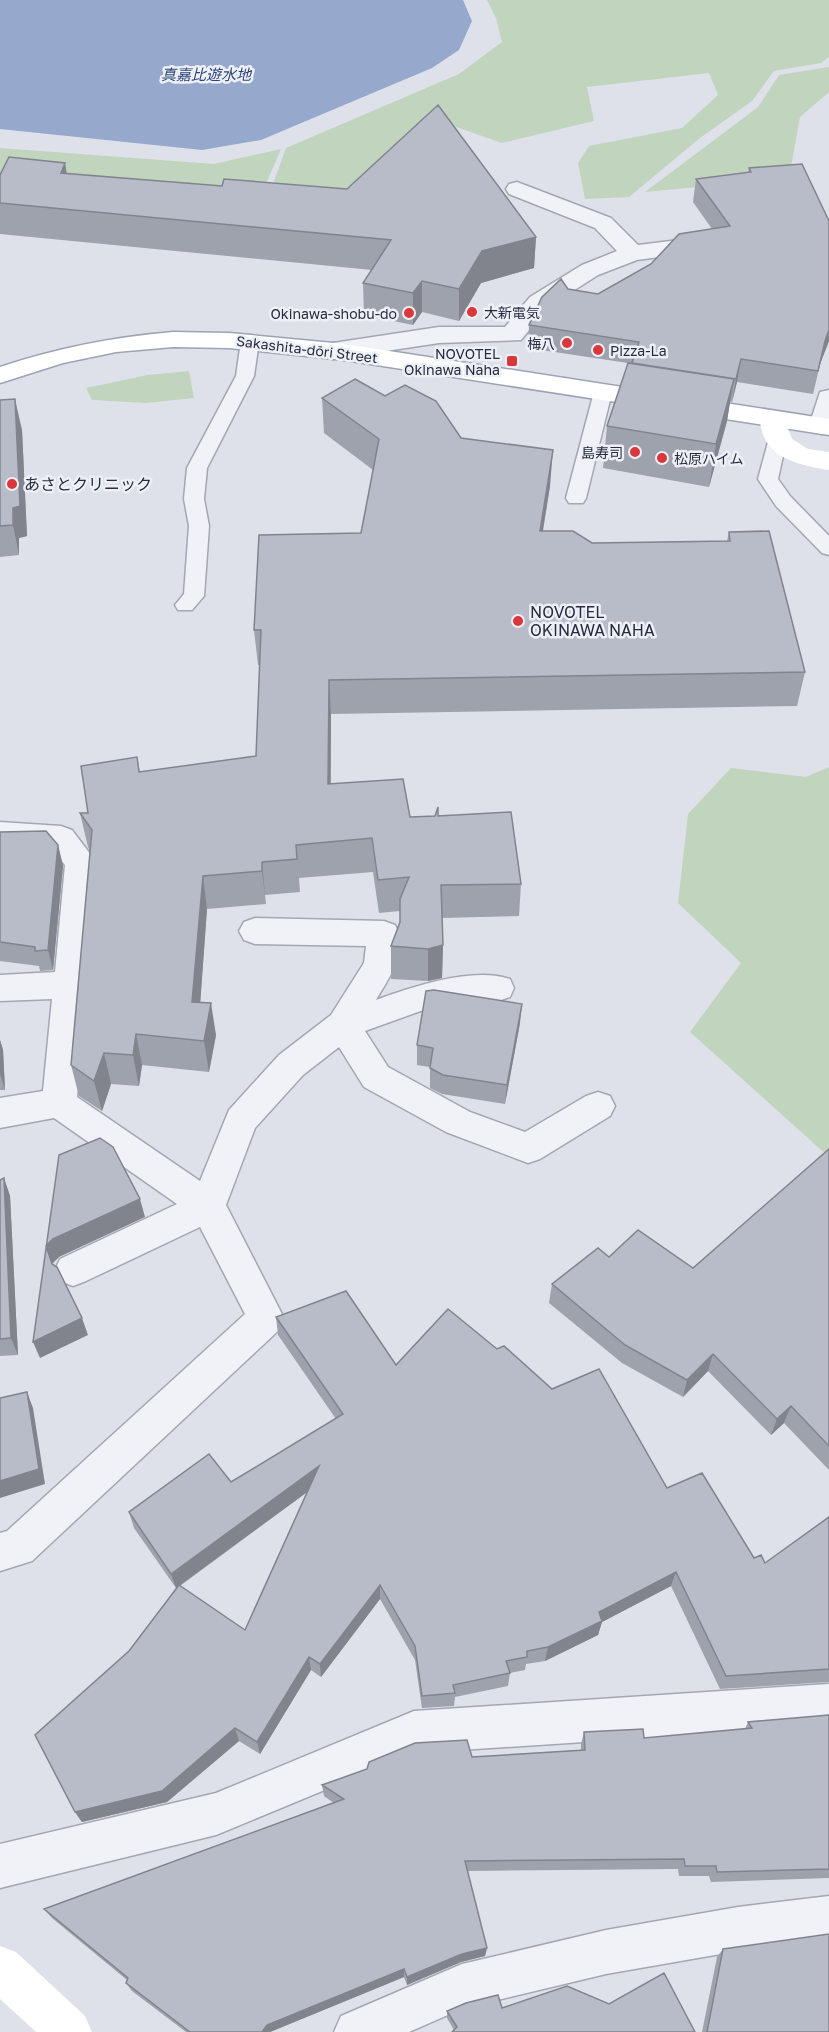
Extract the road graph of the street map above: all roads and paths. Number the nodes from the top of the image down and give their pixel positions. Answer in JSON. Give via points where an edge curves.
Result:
{"nodes":[{"id":1,"x":517,"y":189,"type":"dead end"},
{"id":2,"x":703,"y":244,"type":"edge"},
{"id":3,"x":632,"y":253,"type":"junction"},
{"id":4,"x":250,"y":341,"type":"junction"},
{"id":5,"x":333,"y":351,"type":"junction"},
{"id":6,"x":0,"y":375,"type":"edge"},
{"id":7,"x":603,"y":392,"type":"junction"},
{"id":8,"x":829,"y":398,"type":"edge"},
{"id":9,"x":825,"y":427,"type":"edge"},
{"id":10,"x":775,"y":430,"type":"junction"},
{"id":11,"x":829,"y":461,"type":"edge"},
{"id":12,"x":576,"y":498,"type":"dead end"},
{"id":13,"x":829,"y":548,"type":"edge"},
{"id":14,"x":185,"y":605,"type":"dead end"},
{"id":15,"x":0,"y":834,"type":"edge"},
{"id":16,"x":255,"y":931,"type":"dead end"},
{"id":17,"x":70,"y":985,"type":"junction"},
{"id":18,"x":0,"y":988,"type":"edge"},
{"id":19,"x":498,"y":988,"type":"dead end"},
{"id":20,"x":343,"y":1025,"type":"junction"},
{"id":21,"x":59,"y":1103,"type":"junction"},
{"id":22,"x":598,"y":1106,"type":"dead end"},
{"id":23,"x":0,"y":1113,"type":"edge"},
{"id":24,"x":208,"y":1206,"type":"junction"},
{"id":25,"x":73,"y":1270,"type":"dead end"},
{"id":26,"x":0,"y":1552,"type":"edge"},
{"id":27,"x":829,"y":1705,"type":"edge"},
{"id":28,"x":0,"y":1866,"type":"edge"},
{"id":29,"x":829,"y":1918,"type":"edge"},
{"id":30,"x":0,"y":1968,"type":"edge"},
{"id":31,"x":69,"y":2032,"type":"edge"},
{"id":32,"x":357,"y":2032,"type":"edge"}],
"edges":[{"from":1,"to":3,"type":"street","via":[[603,223]]},
{"from":2,"to":3,"type":"street"},
{"from":3,"to":5,"type":"street","via":[[590,270],[539,302],[512,335],[439,335]]},
{"from":4,"to":5,"type":"main road","name":"Sakashita-dōri Street"},
{"from":4,"to":6,"type":"main road","name":"Sakashita-dōri Street","via":[[202,337],[124,343],[50,357]]},
{"from":4,"to":14,"type":"lane","via":[[245,376],[204,451],[194,480],[199,526],[194,596]]},
{"from":5,"to":7,"type":"main road","name":"Sakashita-dōri Street"},
{"from":7,"to":10,"type":"main road","name":"Sakashita-dōri Street"},
{"from":7,"to":12,"type":"lane"},
{"from":8,"to":9,"type":"street"},
{"from":9,"to":10,"type":"main road","name":"Sakashita-dōri Street"},
{"from":10,"to":11,"type":"main road","via":[[792,452]]},
{"from":10,"to":13,"type":"lane","via":[[768,479],[783,501]]},
{"from":15,"to":17,"type":"street","via":[[61,838],[81,863]]},
{"from":16,"to":20,"type":"street","via":[[384,934],[380,965]]},
{"from":17,"to":18,"type":"street"},
{"from":17,"to":21,"type":"street"},
{"from":19,"to":20,"type":"street","via":[[428,995]]},
{"from":20,"to":22,"type":"street","via":[[376,1077],[458,1122],[528,1148]]},
{"from":20,"to":24,"type":"street","via":[[291,1065],[241,1120]]},
{"from":21,"to":23,"type":"street"},
{"from":21,"to":24,"type":"street"},
{"from":24,"to":25,"type":"street"},
{"from":24,"to":26,"type":"street","via":[[266,1318],[18,1547]]},
{"from":27,"to":28,"type":"street","via":[[414,1732],[216,1814]]},
{"from":29,"to":32,"type":"street","via":[[606,1952],[473,1983]]},
{"from":30,"to":31,"type":"main road"}]}
